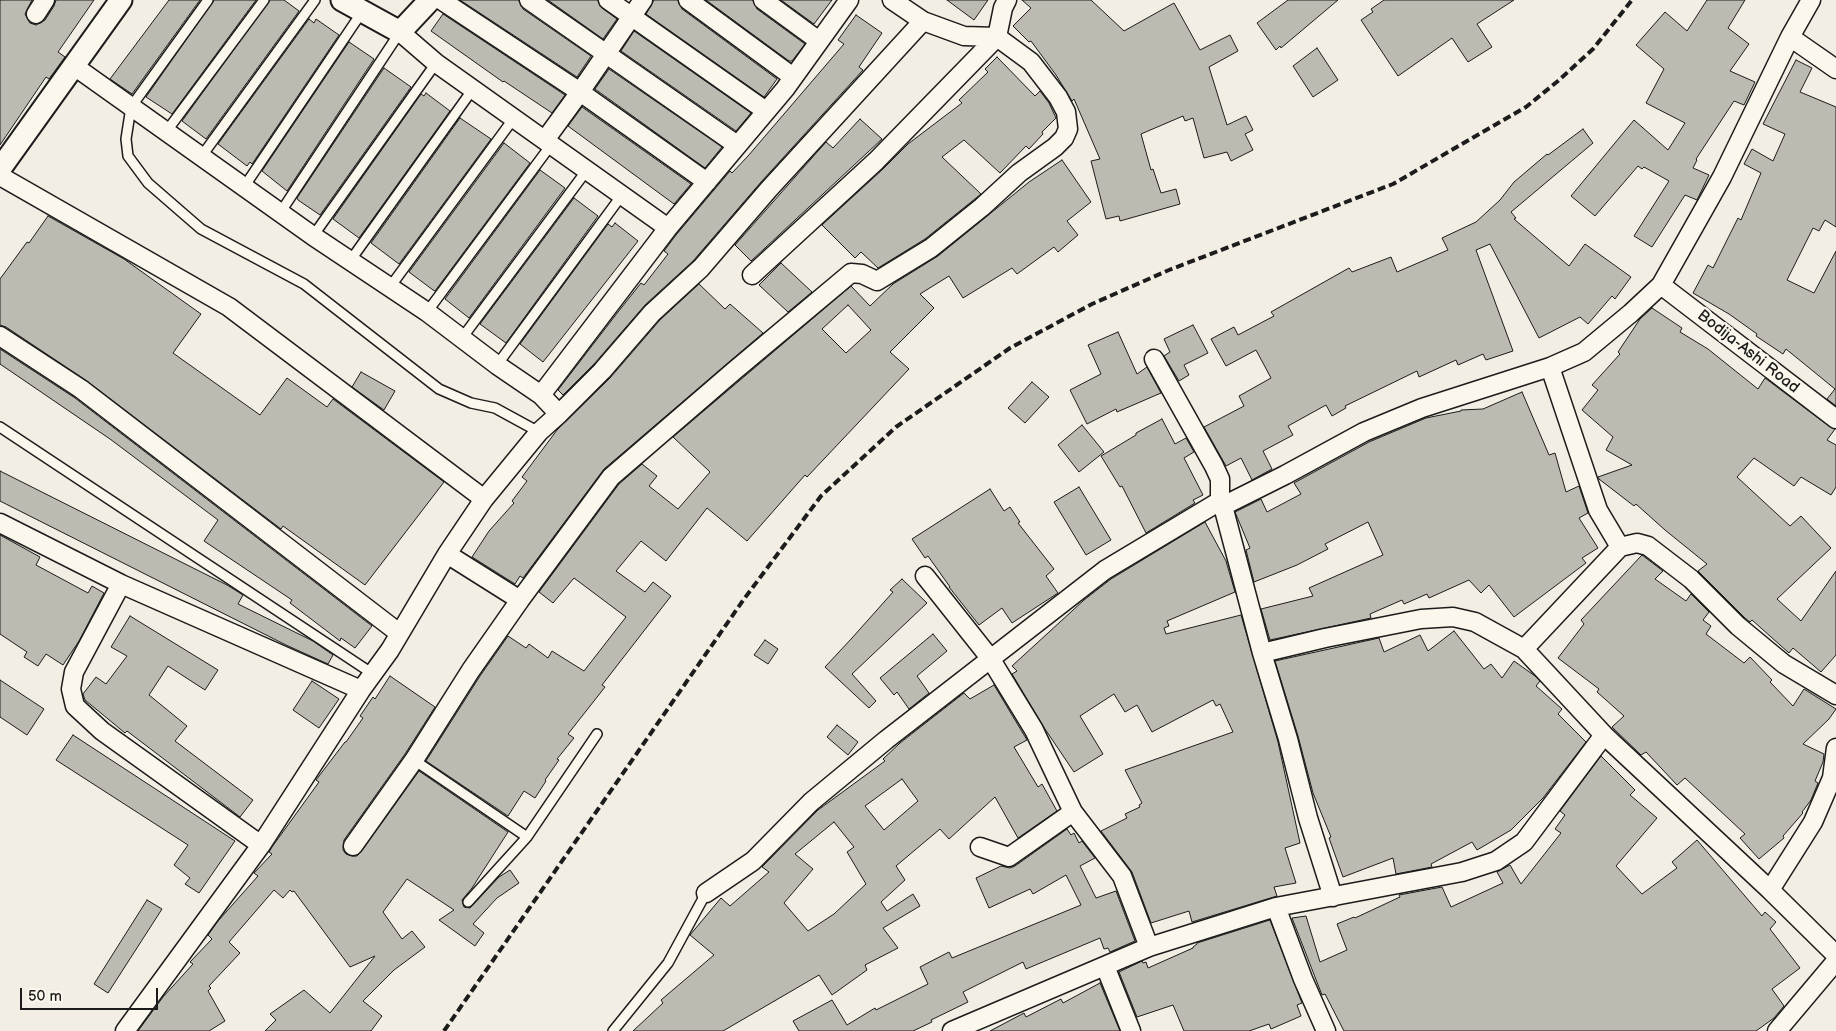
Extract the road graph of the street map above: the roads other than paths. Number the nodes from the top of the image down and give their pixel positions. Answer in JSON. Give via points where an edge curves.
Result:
{"nodes":[{"id":1,"x":121,"y":0,"type":"edge"},
{"id":2,"x":208,"y":0,"type":"edge"},
{"id":3,"x":264,"y":0,"type":"edge"},
{"id":4,"x":315,"y":0,"type":"edge"},
{"id":5,"x":342,"y":0,"type":"edge"},
{"id":6,"x":430,"y":0,"type":"edge"},
{"id":7,"x":441,"y":0,"type":"edge"},
{"id":8,"x":529,"y":0,"type":"edge"},
{"id":9,"x":608,"y":0,"type":"edge"},
{"id":10,"x":643,"y":0,"type":"edge"},
{"id":11,"x":688,"y":0,"type":"edge"},
{"id":12,"x":764,"y":0,"type":"edge"},
{"id":13,"x":849,"y":0,"type":"edge"},
{"id":14,"x":892,"y":0,"type":"edge"},
{"id":15,"x":1007,"y":0,"type":"edge"},
{"id":16,"x":1811,"y":0,"type":"edge"},
{"id":17,"x":362,"y":12,"type":"junction"},
{"id":18,"x":631,"y":16,"type":"junction"},
{"id":19,"x":923,"y":21,"type":"junction"},
{"id":20,"x":400,"y":32,"type":"junction"},
{"id":21,"x":997,"y":37,"type":"junction"},
{"id":22,"x":1790,"y":37,"type":"junction"},
{"id":23,"x":819,"y":41,"type":"junction"},
{"id":24,"x":605,"y":54,"type":"junction"},
{"id":25,"x":436,"y":63,"type":"junction"},
{"id":26,"x":74,"y":66,"type":"junction"},
{"id":27,"x":1836,"y":69,"type":"edge"},
{"id":28,"x":793,"y":77,"type":"junction"},
{"id":29,"x":473,"y":89,"type":"junction"},
{"id":30,"x":580,"y":92,"type":"junction"},
{"id":31,"x":131,"y":107,"type":"junction"},
{"id":32,"x":766,"y":111,"type":"junction"},
{"id":33,"x":514,"y":118,"type":"junction"},
{"id":34,"x":166,"y":132,"type":"junction"},
{"id":35,"x":548,"y":142,"type":"junction"},
{"id":36,"x":738,"y":145,"type":"junction"},
{"id":37,"x":201,"y":157,"type":"junction"},
{"id":38,"x":0,"y":169,"type":"edge"},
{"id":39,"x":587,"y":170,"type":"junction"},
{"id":40,"x":0,"y":176,"type":"edge"},
{"id":41,"x":707,"y":182,"type":"junction"},
{"id":42,"x":244,"y":187,"type":"junction"},
{"id":43,"x":622,"y":195,"type":"junction"},
{"id":44,"x":280,"y":213,"type":"junction"},
{"id":45,"x":668,"y":228,"type":"junction"},
{"id":46,"x":313,"y":236,"type":"junction"},
{"id":47,"x":350,"y":260,"type":"junction"},
{"id":48,"x":752,"y":275,"type":"dead end"},
{"id":49,"x":1661,"y":285,"type":"junction"},
{"id":50,"x":390,"y":287,"type":"junction"},
{"id":51,"x":427,"y":312,"type":"junction"},
{"id":52,"x":0,"y":336,"type":"edge"},
{"id":53,"x":462,"y":338,"type":"junction"},
{"id":54,"x":1154,"y":359,"type":"dead end"},
{"id":55,"x":497,"y":365,"type":"junction"},
{"id":56,"x":1550,"y":367,"type":"junction"},
{"id":57,"x":541,"y":395,"type":"junction"},
{"id":58,"x":559,"y":414,"type":"junction"},
{"id":59,"x":1836,"y":419,"type":"edge"},
{"id":60,"x":0,"y":427,"type":"edge"},
{"id":61,"x":539,"y":432,"type":"junction"},
{"id":62,"x":484,"y":499,"type":"junction"},
{"id":63,"x":1221,"y":504,"type":"junction"},
{"id":64,"x":0,"y":523,"type":"edge"},
{"id":65,"x":1620,"y":547,"type":"junction"},
{"id":66,"x":447,"y":554,"type":"junction"},
{"id":67,"x":925,"y":576,"type":"dead end"},
{"id":68,"x":121,"y":584,"type":"junction"},
{"id":69,"x":520,"y":600,"type":"junction"},
{"id":70,"x":399,"y":633,"type":"junction"},
{"id":71,"x":1524,"y":649,"type":"junction"},
{"id":72,"x":1262,"y":653,"type":"junction"},
{"id":73,"x":990,"y":658,"type":"junction"},
{"id":74,"x":373,"y":674,"type":"junction"},
{"id":75,"x":362,"y":690,"type":"junction"},
{"id":76,"x":1836,"y":695,"type":"edge"},
{"id":77,"x":597,"y":734,"type":"dead end"},
{"id":78,"x":1604,"y":736,"type":"junction"},
{"id":79,"x":1836,"y":748,"type":"edge"},
{"id":80,"x":414,"y":760,"type":"junction"},
{"id":81,"x":1073,"y":812,"type":"junction"},
{"id":82,"x":527,"y":837,"type":"junction"},
{"id":83,"x":261,"y":845,"type":"junction"},
{"id":84,"x":353,"y":846,"type":"dead end"},
{"id":85,"x":980,"y":847,"type":"dead end"},
{"id":86,"x":1770,"y":890,"type":"junction"},
{"id":87,"x":706,"y":893,"type":"joint"},
{"id":88,"x":1333,"y":897,"type":"junction"},
{"id":89,"x":468,"y":902,"type":"dead end"},
{"id":90,"x":1276,"y":907,"type":"junction"},
{"id":91,"x":1149,"y":947,"type":"junction"},
{"id":92,"x":1836,"y":955,"type":"edge"},
{"id":93,"x":1836,"y":962,"type":"edge"},
{"id":94,"x":1105,"y":966,"type":"junction"},
{"id":95,"x":125,"y":1031,"type":"edge"},
{"id":96,"x":612,"y":1031,"type":"edge"},
{"id":97,"x":952,"y":1031,"type":"edge"},
{"id":98,"x":1132,"y":1031,"type":"edge"},
{"id":99,"x":1326,"y":1031,"type":"edge"},
{"id":100,"x":1777,"y":1031,"type":"edge"}],
"edges":[{"from":1,"to":26,"type":"street"},
{"from":2,"to":31,"type":"lane"},
{"from":3,"to":34,"type":"lane"},
{"from":4,"to":37,"type":"lane"},
{"from":5,"to":17,"type":"street"},
{"from":6,"to":20,"type":"street"},
{"from":7,"to":30,"type":"street"},
{"from":8,"to":24,"type":"street"},
{"from":9,"to":18,"type":"street"},
{"from":10,"to":18,"type":"street"},
{"from":11,"to":28,"type":"street"},
{"from":12,"to":23,"type":"street"},
{"from":13,"to":23,"type":"street"},
{"from":14,"to":19,"type":"street"},
{"from":15,"to":21,"type":"street"},
{"from":16,"to":22,"type":"street"},
{"from":17,"to":20,"type":"street"},
{"from":17,"to":42,"type":"lane"},
{"from":18,"to":24,"type":"street"},
{"from":18,"to":32,"type":"street"},
{"from":19,"to":21,"type":"street","via":[[964,36]]},
{"from":19,"to":58,"type":"street","via":[[701,268],[652,313],[602,371]]},
{"from":20,"to":25,"type":"street"},
{"from":20,"to":44,"type":"lane"},
{"from":21,"to":48,"type":"street","via":[[876,161]]},
{"from":21,"to":69,"type":"street","via":[[1031,62],[1058,97],[1066,112],[1068,129],[1064,138],[931,248],[877,281],[851,273],[734,371],[611,476]]},
{"from":22,"to":27,"type":"street"},
{"from":22,"to":49,"type":"street","via":[[1722,176]]},
{"from":23,"to":28,"type":"street"},
{"from":24,"to":30,"type":"street"},
{"from":24,"to":36,"type":"street"},
{"from":25,"to":29,"type":"street"},
{"from":25,"to":46,"type":"lane"},
{"from":26,"to":31,"type":"street"},
{"from":26,"to":38,"type":"street"},
{"from":28,"to":32,"type":"street"},
{"from":29,"to":33,"type":"street"},
{"from":29,"to":47,"type":"lane"},
{"from":30,"to":35,"type":"street"},
{"from":30,"to":41,"type":"street"},
{"from":31,"to":34,"type":"street"},
{"from":31,"to":61,"type":"lane","via":[[126,139],[128,156],[148,183],[201,229],[304,284],[438,389],[471,403],[495,408]]},
{"from":32,"to":36,"type":"street"},
{"from":33,"to":35,"type":"street"},
{"from":33,"to":50,"type":"lane"},
{"from":34,"to":37,"type":"street"},
{"from":35,"to":39,"type":"street"},
{"from":35,"to":51,"type":"lane"},
{"from":36,"to":41,"type":"street"},
{"from":37,"to":42,"type":"street"},
{"from":39,"to":43,"type":"street"},
{"from":39,"to":53,"type":"lane"},
{"from":40,"to":62,"type":"street","via":[[230,307]]},
{"from":41,"to":45,"type":"street"},
{"from":42,"to":44,"type":"street"},
{"from":43,"to":45,"type":"street"},
{"from":43,"to":55,"type":"lane"},
{"from":44,"to":46,"type":"street"},
{"from":45,"to":57,"type":"street"},
{"from":46,"to":47,"type":"street"},
{"from":47,"to":50,"type":"street"},
{"from":49,"to":56,"type":"street","via":[[1584,352]]},
{"from":49,"to":59,"type":"street","name":"Bodija-Ashi Road"},
{"from":50,"to":51,"type":"street"},
{"from":51,"to":53,"type":"street"},
{"from":52,"to":70,"type":"street","via":[[82,389]]},
{"from":53,"to":55,"type":"street"},
{"from":54,"to":63,"type":"street","via":[[1214,466],[1220,479]]},
{"from":55,"to":57,"type":"street"},
{"from":56,"to":63,"type":"street","via":[[1422,408],[1364,432],[1285,475]]},
{"from":56,"to":65,"type":"street","via":[[1598,510]]},
{"from":57,"to":58,"type":"street"},
{"from":58,"to":61,"type":"street"},
{"from":60,"to":74,"type":"lane"},
{"from":61,"to":62,"type":"street"},
{"from":62,"to":66,"type":"street"},
{"from":63,"to":72,"type":"street"},
{"from":63,"to":73,"type":"street","via":[[1105,570]]},
{"from":64,"to":68,"type":"street"},
{"from":65,"to":71,"type":"street"},
{"from":65,"to":76,"type":"street","via":[[1637,543],[1648,546],[1691,579],[1738,626],[1784,664]]},
{"from":66,"to":69,"type":"street"},
{"from":66,"to":70,"type":"street"},
{"from":67,"to":73,"type":"street"},
{"from":68,"to":75,"type":"street"},
{"from":68,"to":83,"type":"street","via":[[74,672],[70,689],[75,706],[102,732]]},
{"from":69,"to":80,"type":"street"},
{"from":70,"to":74,"type":"street"},
{"from":71,"to":72,"type":"street","via":[[1475,622],[1454,617],[1421,619]]},
{"from":71,"to":78,"type":"street"},
{"from":72,"to":88,"type":"street"},
{"from":73,"to":81,"type":"street","via":[[1034,730]]},
{"from":73,"to":87,"type":"street","via":[[811,802],[753,861]]},
{"from":74,"to":75,"type":"street"},
{"from":75,"to":83,"type":"street"},
{"from":77,"to":82,"type":"lane"},
{"from":78,"to":86,"type":"street"},
{"from":78,"to":88,"type":"street","via":[[1524,842],[1496,861],[1462,872]]},
{"from":79,"to":86,"type":"street","via":[[1832,778],[1813,822]]},
{"from":80,"to":82,"type":"lane"},
{"from":80,"to":84,"type":"street"},
{"from":81,"to":85,"type":"street","via":[[1009,857]]},
{"from":81,"to":91,"type":"street","via":[[1122,876]]},
{"from":82,"to":89,"type":"lane"},
{"from":83,"to":95,"type":"street"},
{"from":86,"to":92,"type":"street"},
{"from":87,"to":96,"type":"lane","via":[[668,963]]},
{"from":88,"to":90,"type":"street"},
{"from":90,"to":91,"type":"street"},
{"from":90,"to":99,"type":"street"},
{"from":91,"to":94,"type":"street"},
{"from":93,"to":100,"type":"street"},
{"from":94,"to":97,"type":"street"},
{"from":94,"to":98,"type":"street"}]}
